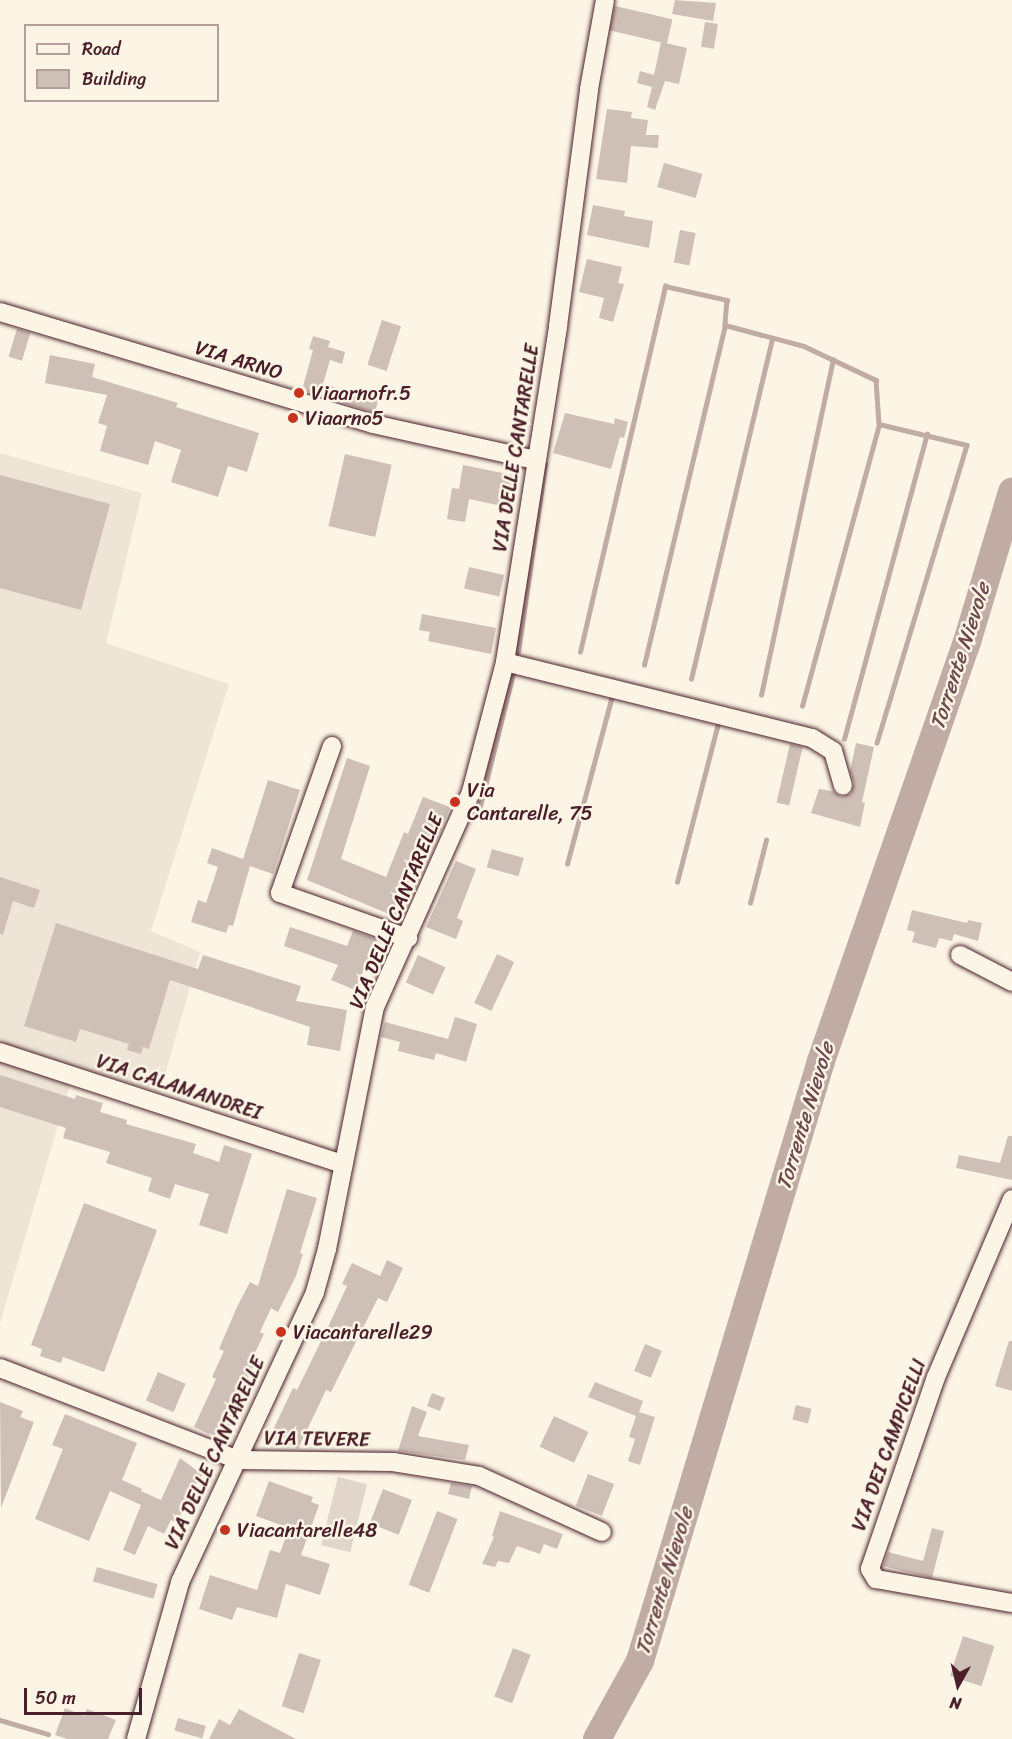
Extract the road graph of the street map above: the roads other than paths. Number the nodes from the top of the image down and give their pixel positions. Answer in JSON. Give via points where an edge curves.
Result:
{"nodes":[{"id":1,"x":605,"y":0,"type":"edge"},
{"id":2,"x":0,"y":312,"type":"edge"},
{"id":3,"x":536,"y":460,"type":"junction"},
{"id":4,"x":505,"y":662,"type":"junction"},
{"id":5,"x":332,"y":746,"type":"dead end"},
{"id":6,"x":843,"y":786,"type":"dead end"},
{"id":7,"x":408,"y":938,"type":"junction"},
{"id":8,"x":960,"y":955,"type":"dead end"},
{"id":9,"x":1012,"y":982,"type":"edge"},
{"id":10,"x":0,"y":1052,"type":"edge"},
{"id":11,"x":343,"y":1164,"type":"junction"},
{"id":12,"x":1012,"y":1199,"type":"edge"},
{"id":13,"x":0,"y":1368,"type":"edge"},
{"id":14,"x":238,"y":1460,"type":"junction"},
{"id":15,"x":602,"y":1532,"type":"dead end"},
{"id":16,"x":1012,"y":1603,"type":"edge"},
{"id":17,"x":136,"y":1739,"type":"edge"}],
"edges":[{"from":1,"to":3,"type":"street","name":"VIA DELLE CANTARELLE"},
{"from":2,"to":3,"type":"street","name":"VIA ARNO","via":[[373,424]]},
{"from":3,"to":4,"type":"street","name":"VIA DELLE CANTARELLE"},
{"from":4,"to":6,"type":"street","via":[[812,738],[833,751]]},
{"from":4,"to":7,"type":"street","name":"VIA DELLE CANTARELLE","via":[[471,792]]},
{"from":5,"to":7,"type":"street","via":[[280,893]]},
{"from":7,"to":11,"type":"street","name":"VIA DELLE CANTARELLE","via":[[375,1007]]},
{"from":8,"to":9,"type":"street"},
{"from":10,"to":11,"type":"street","name":"VIA CALAMANDREI"},
{"from":11,"to":14,"type":"street","name":"VIA DELLE CANTARELLE","via":[[315,1292]]},
{"from":12,"to":16,"type":"street","name":"VIA DEI CAMPICELLI","via":[[936,1377],[870,1569],[876,1579]]},
{"from":13,"to":14,"type":"street","name":"VIA TEVERE"},
{"from":14,"to":15,"type":"street","name":"VIA TEVERE","via":[[393,1462],[479,1476]]},
{"from":14,"to":17,"type":"street","name":"VIA DELLE CANTARELLE","via":[[180,1581]]}]}
